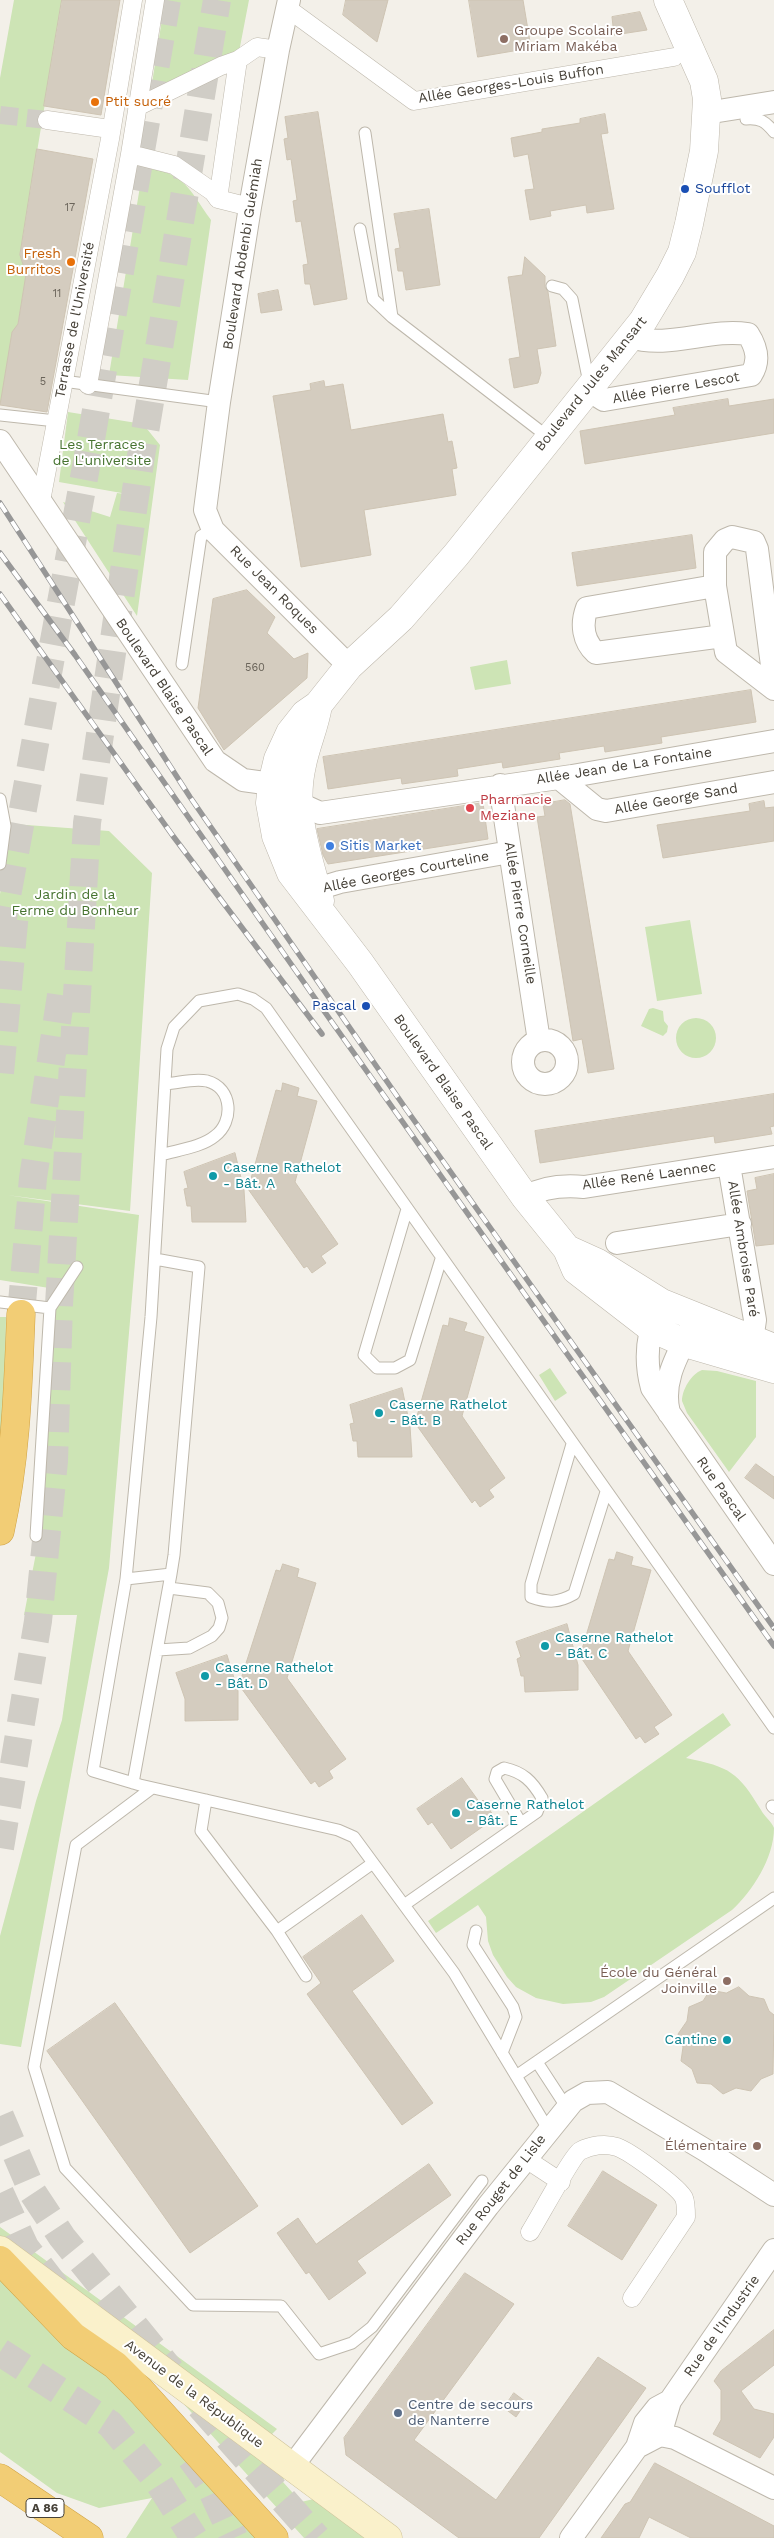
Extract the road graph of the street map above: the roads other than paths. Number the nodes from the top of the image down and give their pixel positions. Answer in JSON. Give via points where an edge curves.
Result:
{"nodes":[{"id":1,"x":133,"y":0,"type":"edge"},
{"id":2,"x":155,"y":0,"type":"edge"},
{"id":3,"x":668,"y":0,"type":"edge"},
{"id":4,"x":288,"y":4,"type":"edge"},
{"id":5,"x":278,"y":50,"type":"junction"},
{"id":6,"x":674,"y":57,"type":"dead end"},
{"id":7,"x":238,"y":60,"type":"junction"},
{"id":8,"x":774,"y":102,"type":"edge"},
{"id":9,"x":137,"y":108,"type":"junction"},
{"id":10,"x":706,"y":113,"type":"junction"},
{"id":11,"x":746,"y":119,"type":"dead end"},
{"id":12,"x":47,"y":120,"type":"tunnel mouth"},
{"id":13,"x":774,"y":132,"type":"edge"},
{"id":14,"x":365,"y":133,"type":"dead end"},
{"id":15,"x":110,"y":134,"type":"junction"},
{"id":16,"x":131,"y":147,"type":"junction"},
{"id":17,"x":218,"y":199,"type":"junction"},
{"id":18,"x":250,"y":207,"type":"junction"},
{"id":19,"x":360,"y":229,"type":"dead end"},
{"id":20,"x":552,"y":286,"type":"dead end"},
{"id":21,"x":392,"y":317,"type":"junction"},
{"id":22,"x":630,"y":337,"type":"junction"},
{"id":23,"x":64,"y":382,"type":"junction"},
{"id":24,"x":88,"y":385,"type":"junction"},
{"id":25,"x":589,"y":389,"type":"junction"},
{"id":26,"x":219,"y":402,"type":"junction"},
{"id":27,"x":0,"y":415,"type":"edge"},
{"id":28,"x":56,"y":421,"type":"junction"},
{"id":29,"x":548,"y":437,"type":"junction"},
{"id":30,"x":0,"y":441,"type":"edge"},
{"id":31,"x":41,"y":501,"type":"junction"},
{"id":32,"x":209,"y":520,"type":"junction"},
{"id":33,"x":715,"y":586,"type":"junction"},
{"id":34,"x":723,"y":636,"type":"junction"},
{"id":35,"x":182,"y":664,"type":"dead end"},
{"id":36,"x":349,"y":666,"type":"junction"},
{"id":37,"x":774,"y":681,"type":"edge"},
{"id":38,"x":774,"y":689,"type":"edge"},
{"id":39,"x":318,"y":705,"type":"junction"},
{"id":40,"x":774,"y":740,"type":"edge"},
{"id":41,"x":559,"y":778,"type":"junction"},
{"id":42,"x":774,"y":782,"type":"edge"},
{"id":43,"x":272,"y":784,"type":"junction"},
{"id":44,"x":500,"y":785,"type":"junction"},
{"id":45,"x":0,"y":799,"type":"edge"},
{"id":46,"x":298,"y":803,"type":"junction"},
{"id":47,"x":510,"y":852,"type":"junction"},
{"id":48,"x":0,"y":864,"type":"edge"},
{"id":49,"x":318,"y":901,"type":"junction"},
{"id":50,"x":539,"y":1041,"type":"dead end"},
{"id":51,"x":165,"y":1084,"type":"junction"},
{"id":52,"x":161,"y":1155,"type":"junction"},
{"id":53,"x":774,"y":1157,"type":"edge"},
{"id":54,"x":730,"y":1165,"type":"junction"},
{"id":55,"x":525,"y":1197,"type":"junction"},
{"id":56,"x":407,"y":1209,"type":"junction"},
{"id":57,"x":740,"y":1224,"type":"junction"},
{"id":58,"x":617,"y":1243,"type":"dead end"},
{"id":59,"x":567,"y":1249,"type":"junction"},
{"id":60,"x":441,"y":1258,"type":"junction"},
{"id":61,"x":155,"y":1259,"type":"junction"},
{"id":62,"x":77,"y":1267,"type":"dead end"},
{"id":63,"x":662,"y":1303,"type":"junction"},
{"id":64,"x":11,"y":1308,"type":"edge"},
{"id":65,"x":50,"y":1308,"type":"junction"},
{"id":66,"x":696,"y":1318,"type":"junction"},
{"id":67,"x":651,"y":1328,"type":"junction"},
{"id":68,"x":685,"y":1343,"type":"junction"},
{"id":69,"x":757,"y":1350,"type":"edge"},
{"id":70,"x":774,"y":1369,"type":"edge"},
{"id":71,"x":669,"y":1414,"type":"junction"},
{"id":72,"x":572,"y":1444,"type":"junction"},
{"id":73,"x":606,"y":1492,"type":"junction"},
{"id":74,"x":0,"y":1531,"type":"edge"},
{"id":75,"x":36,"y":1536,"type":"dead end"},
{"id":76,"x":774,"y":1564,"type":"edge"},
{"id":77,"x":171,"y":1574,"type":"junction"},
{"id":78,"x":126,"y":1579,"type":"junction"},
{"id":79,"x":169,"y":1588,"type":"junction"},
{"id":80,"x":158,"y":1650,"type":"junction"},
{"id":81,"x":774,"y":1728,"type":"edge"},
{"id":82,"x":133,"y":1783,"type":"junction"},
{"id":83,"x":152,"y":1788,"type":"junction"},
{"id":84,"x":206,"y":1800,"type":"junction"},
{"id":85,"x":521,"y":1823,"type":"junction"},
{"id":86,"x":373,"y":1863,"type":"junction"},
{"id":87,"x":774,"y":1898,"type":"edge"},
{"id":88,"x":404,"y":1905,"type":"junction"},
{"id":89,"x":277,"y":1931,"type":"junction"},
{"id":90,"x":476,"y":1931,"type":"dead end"},
{"id":91,"x":306,"y":1976,"type":"dead end"},
{"id":92,"x":502,"y":2053,"type":"junction"},
{"id":93,"x":537,"y":2062,"type":"junction"},
{"id":94,"x":516,"y":2076,"type":"junction"},
{"id":95,"x":567,"y":2108,"type":"junction"},
{"id":96,"x":548,"y":2129,"type":"junction"},
{"id":97,"x":526,"y":2159,"type":"junction"},
{"id":98,"x":482,"y":2181,"type":"dead end"},
{"id":99,"x":561,"y":2182,"type":"junction"},
{"id":100,"x":774,"y":2195,"type":"edge"},
{"id":101,"x":530,"y":2232,"type":"dead end"},
{"id":102,"x":0,"y":2250,"type":"edge"},
{"id":103,"x":774,"y":2250,"type":"edge"},
{"id":104,"x":0,"y":2260,"type":"edge"},
{"id":105,"x":632,"y":2298,"type":"dead end"},
{"id":106,"x":670,"y":2401,"type":"junction"},
{"id":107,"x":660,"y":2435,"type":"junction"},
{"id":108,"x":637,"y":2447,"type":"junction"},
{"id":109,"x":291,"y":2468,"type":"junction"},
{"id":110,"x":0,"y":2478,"type":"edge"},
{"id":111,"x":774,"y":2488,"type":"edge"},
{"id":112,"x":89,"y":2538,"type":"edge"},
{"id":113,"x":274,"y":2538,"type":"edge"},
{"id":114,"x":388,"y":2538,"type":"edge"},
{"id":115,"x":571,"y":2538,"type":"edge"}],
"edges":[{"from":1,"to":15,"type":"street","name":"Terrasse de l'Université"},
{"from":2,"to":9,"type":"street","name":"Terrasse de l'Université"},
{"from":3,"to":10,"type":"street","name":"Boulevard Jules Mansart","via":[[704,82]]},
{"from":4,"to":5,"type":"street","name":"Boulevard Abdenbi Guémiah"},
{"from":4,"to":6,"type":"street","name":"Allée Georges-Louis Buffon","via":[[414,101]]},
{"from":5,"to":7,"type":"street","via":[[257,47]]},
{"from":5,"to":18,"type":"street","name":"Boulevard Abdenbi Guémiah"},
{"from":7,"to":9,"type":"street"},
{"from":7,"to":17,"type":"street"},
{"from":8,"to":10,"type":"street"},
{"from":9,"to":16,"type":"street","name":"Terrasse de l'Université"},
{"from":10,"to":22,"type":"street","name":"Boulevard Jules Mansart","via":[[704,151],[682,252],[657,299]]},
{"from":11,"to":13,"type":"lane","via":[[758,118]]},
{"from":12,"to":15,"type":"street"},
{"from":14,"to":21,"type":"lane"},
{"from":15,"to":16,"type":"street"},
{"from":15,"to":23,"type":"street","name":"Terrasse de l'Université"},
{"from":16,"to":17,"type":"street","via":[[174,165]]},
{"from":16,"to":24,"type":"street","name":"Terrasse de l'Université"},
{"from":17,"to":18,"type":"street"},
{"from":18,"to":26,"type":"street","name":"Boulevard Abdenbi Guémiah"},
{"from":19,"to":21,"type":"lane","via":[[373,300]]},
{"from":20,"to":25,"type":"lane","via":[[564,289],[572,299]]},
{"from":21,"to":29,"type":"lane"},
{"from":22,"to":25,"type":"street","name":"Boulevard Jules Mansart"},
{"from":22,"to":25,"type":"street","name":"Allée Pierre Lescot","via":[[642,341],[670,341],[733,331],[748,334],[756,345],[757,365],[751,375],[604,400]]},
{"from":23,"to":24,"type":"lane"},
{"from":23,"to":28,"type":"street","name":"Terrasse de l'Université"},
{"from":24,"to":26,"type":"lane"},
{"from":25,"to":29,"type":"street","name":"Boulevard Jules Mansart"},
{"from":26,"to":32,"type":"street","name":"Boulevard Abdenbi Guémiah"},
{"from":27,"to":28,"type":"lane"},
{"from":28,"to":31,"type":"street","name":"Terrasse de l'Université"},
{"from":29,"to":36,"type":"street","name":"Boulevard Jules Mansart","via":[[432,583],[401,618]]},
{"from":30,"to":31,"type":"street","name":"Boulevard Blaise Pascal"},
{"from":31,"to":43,"type":"street","name":"Boulevard Blaise Pascal","via":[[214,761],[243,780]]},
{"from":32,"to":35,"type":"lane","via":[[201,536]]},
{"from":32,"to":36,"type":"street","name":"Rue Jean Roques"},
{"from":33,"to":34,"type":"street"},
{"from":33,"to":34,"type":"street","via":[[587,608],[583,620],[588,645],[596,653]]},
{"from":33,"to":37,"type":"street","via":[[713,560],[719,545],[732,537],[754,542]]},
{"from":34,"to":38,"type":"street","via":[[726,652],[731,658]]},
{"from":36,"to":39,"type":"street","name":"Boulevard Jules Mansart"},
{"from":39,"to":43,"type":"street","name":"Boulevard Jules Mansart","via":[[305,714],[290,733],[278,759]]},
{"from":39,"to":46,"type":"street","name":"Boulevard Jules Mansart","via":[[315,725],[301,765]]},
{"from":40,"to":41,"type":"street","name":"Allée Jean de La Fontaine"},
{"from":41,"to":42,"type":"street","name":"Allée George Sand","via":[[597,809],[606,811]]},
{"from":41,"to":44,"type":"street","name":"Allée Jean de La Fontaine"},
{"from":43,"to":46,"type":"street","name":"Allée Jean de La Fontaine"},
{"from":43,"to":49,"type":"street","name":"Boulevard Blaise Pascal","via":[[270,803],[276,836],[291,873]]},
{"from":44,"to":46,"type":"street","name":"Allée Jean de La Fontaine","via":[[320,813]]},
{"from":44,"to":47,"type":"street","name":"Allée Pierre Corneille"},
{"from":45,"to":48,"type":"lane","via":[[4,826]]},
{"from":46,"to":49,"type":"street","name":"Boulevard Blaise Pascal","via":[[303,841]]},
{"from":47,"to":49,"type":"street","name":"Allée Georges Courteline","via":[[340,882]]},
{"from":47,"to":50,"type":"street","name":"Allée Pierre Corneille"},
{"from":49,"to":55,"type":"street","name":"Boulevard Blaise Pascal"},
{"from":51,"to":52,"type":"lane"},
{"from":51,"to":52,"type":"lane","via":[[199,1080],[215,1084],[224,1093],[229,1109],[226,1124],[215,1136],[206,1142]]},
{"from":51,"to":56,"type":"lane","via":[[167,1049],[174,1027],[187,1011],[199,1001],[220,996],[238,994],[253,999],[266,1008]]},
{"from":52,"to":61,"type":"lane"},
{"from":53,"to":54,"type":"street","name":"Allée René Laennec"},
{"from":54,"to":55,"type":"street","name":"Allée René Laennec","via":[[584,1187],[552,1188]]},
{"from":54,"to":57,"type":"street","name":"Allée Ambroise Paré"},
{"from":55,"to":59,"type":"street","name":"Boulevard Blaise Pascal"},
{"from":56,"to":60,"type":"lane"},
{"from":56,"to":60,"type":"lane","via":[[364,1355],[377,1368],[395,1368],[410,1360]]},
{"from":57,"to":58,"type":"street"},
{"from":57,"to":69,"type":"street","name":"Allée Ambroise Paré"},
{"from":59,"to":63,"type":"street","name":"Boulevard Blaise Pascal","via":[[598,1263]]},
{"from":59,"to":67,"type":"street","name":"Boulevard Blaise Pascal","via":[[576,1270]]},
{"from":60,"to":72,"type":"lane"},
{"from":61,"to":77,"type":"lane","via":[[199,1267]]},
{"from":61,"to":78,"type":"lane"},
{"from":62,"to":65,"type":"lane"},
{"from":63,"to":66,"type":"street","name":"Boulevard Blaise Pascal"},
{"from":63,"to":67,"type":"street","name":"Rue Pascal"},
{"from":64,"to":65,"type":"lane"},
{"from":64,"to":74,"type":"highway","via":[[17,1426]]},
{"from":65,"to":75,"type":"lane"},
{"from":66,"to":68,"type":"street","name":"Rue Pascal"},
{"from":66,"to":69,"type":"street","name":"Boulevard Blaise Pascal"},
{"from":67,"to":68,"type":"street","name":"Boulevard Blaise Pascal"},
{"from":67,"to":71,"type":"street","name":"Rue Pascal","via":[[648,1370],[652,1388]]},
{"from":68,"to":69,"type":"street","name":"Boulevard Blaise Pascal"},
{"from":68,"to":71,"type":"street","name":"Rue Pascal","via":[[669,1374],[665,1399]]},
{"from":69,"to":70,"type":"street"},
{"from":71,"to":76,"type":"street","name":"Rue Pascal"},
{"from":72,"to":73,"type":"lane"},
{"from":72,"to":73,"type":"lane","via":[[531,1584],[531,1597],[548,1603],[574,1594]]},
{"from":73,"to":81,"type":"lane"},
{"from":77,"to":78,"type":"lane"},
{"from":77,"to":79,"type":"lane"},
{"from":78,"to":82,"type":"lane","via":[[93,1771]]},
{"from":79,"to":80,"type":"lane"},
{"from":79,"to":80,"type":"lane","via":[[208,1593],[218,1603],[222,1618],[212,1636],[189,1648]]},
{"from":80,"to":82,"type":"lane"},
{"from":82,"to":83,"type":"lane"},
{"from":83,"to":84,"type":"lane"},
{"from":83,"to":98,"type":"lane","via":[[76,1845],[34,2067],[65,2168],[193,2305],[281,2306],[319,2354],[352,2343],[372,2327]]},
{"from":84,"to":86,"type":"lane","via":[[354,1836]]},
{"from":84,"to":89,"type":"lane","via":[[201,1831]]},
{"from":85,"to":85,"type":"lane","via":[[537,1812],[542,1798],[526,1776],[504,1768],[497,1772],[495,1779]]},
{"from":85,"to":88,"type":"lane"},
{"from":86,"to":88,"type":"lane"},
{"from":86,"to":89,"type":"lane"},
{"from":87,"to":93,"type":"lane"},
{"from":88,"to":92,"type":"lane","via":[[454,1973]]},
{"from":89,"to":91,"type":"lane"},
{"from":90,"to":92,"type":"lane","via":[[473,1945],[513,2007],[516,2017]]},
{"from":92,"to":94,"type":"lane"},
{"from":93,"to":94,"type":"lane"},
{"from":93,"to":95,"type":"lane"},
{"from":94,"to":96,"type":"lane"},
{"from":95,"to":96,"type":"street","name":"Rue Rouget de Lisle"},
{"from":95,"to":100,"type":"street","name":"Rue Rouget de Lisle","via":[[573,2100],[587,2093],[608,2092]]},
{"from":96,"to":97,"type":"street","name":"Rue Rouget de Lisle"},
{"from":97,"to":99,"type":"street"},
{"from":97,"to":109,"type":"street","name":"Rue Rouget de Lisle"},
{"from":99,"to":101,"type":"street"},
{"from":99,"to":105,"type":"street","via":[[579,2152],[606,2145],[618,2148],[671,2183],[684,2198],[686,2217]]},
{"from":102,"to":109,"type":"main road","name":"Avenue de la République"},
{"from":103,"to":106,"type":"street","name":"Rue de l'Industrie"},
{"from":104,"to":113,"type":"highway","via":[[73,2336],[115,2365],[141,2391]]},
{"from":106,"to":107,"type":"street","name":"Rue de l'Industrie"},
{"from":106,"to":108,"type":"street","name":"Rue de l'Industrie","via":[[657,2408],[645,2423]]},
{"from":107,"to":108,"type":"street","name":"Rue de l'Industrie"},
{"from":107,"to":111,"type":"street","via":[[675,2438]]},
{"from":108,"to":115,"type":"street","name":"Rue de l'Industrie"},
{"from":109,"to":114,"type":"main road","name":"Avenue de la République"},
{"from":110,"to":112,"type":"highway","number":"A 86"}]}
